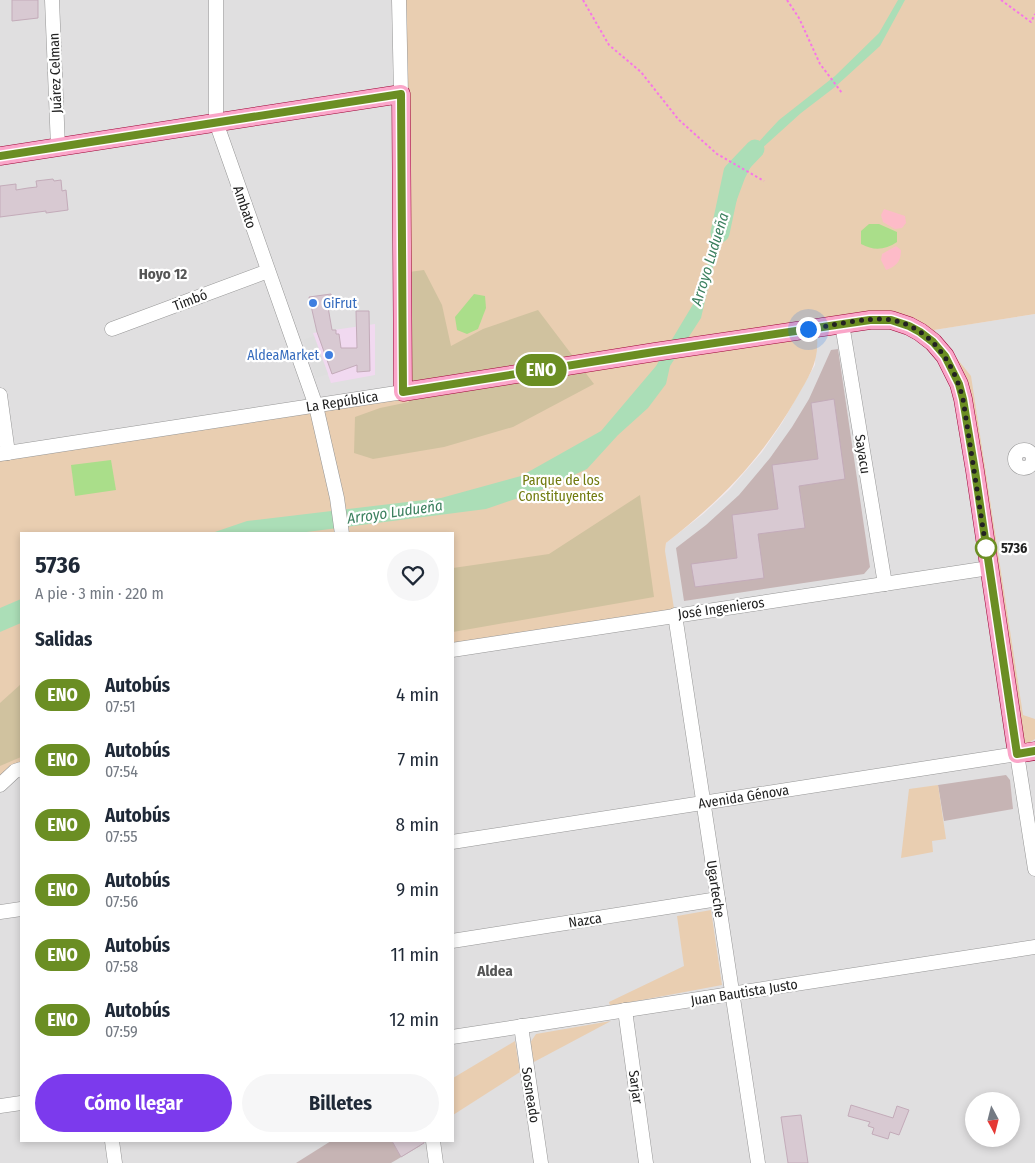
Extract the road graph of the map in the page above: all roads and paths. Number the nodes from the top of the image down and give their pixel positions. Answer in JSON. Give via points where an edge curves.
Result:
{"nodes":[{"id":1,"x":52,"y":0,"type":"edge"},
{"id":2,"x":216,"y":0,"type":"edge"},
{"id":3,"x":399,"y":0,"type":"edge"},
{"id":4,"x":583,"y":0,"type":"edge"},
{"id":5,"x":787,"y":0,"type":"edge"},
{"id":6,"x":1001,"y":0,"type":"edge"},
{"id":7,"x":1035,"y":14,"type":"edge"},
{"id":8,"x":1031,"y":22,"type":"junction"},
{"id":9,"x":1035,"y":25,"type":"edge"},
{"id":10,"x":842,"y":93,"type":"dead end"},
{"id":11,"x":401,"y":94,"type":"junction"},
{"id":12,"x":216,"y":122,"type":"junction"},
{"id":13,"x":58,"y":147,"type":"junction"},
{"id":14,"x":0,"y":156,"type":"edge"},
{"id":15,"x":764,"y":181,"type":"dead end"},
{"id":16,"x":268,"y":271,"type":"junction"},
{"id":17,"x":842,"y":324,"type":"junction"},
{"id":18,"x":112,"y":329,"type":"dead end"},
{"id":19,"x":403,"y":392,"type":"junction"},
{"id":20,"x":0,"y":395,"type":"edge"},
{"id":21,"x":316,"y":406,"type":"junction"},
{"id":22,"x":4,"y":453,"type":"edge"},
{"id":23,"x":342,"y":532,"type":"edge"},
{"id":24,"x":989,"y":568,"type":"junction"},
{"id":25,"x":885,"y":584,"type":"junction"},
{"id":26,"x":675,"y":615,"type":"junction"},
{"id":27,"x":454,"y":650,"type":"edge"},
{"id":28,"x":1035,"y":739,"type":"edge"},
{"id":29,"x":1035,"y":751,"type":"edge"},
{"id":30,"x":1017,"y":752,"type":"junction"},
{"id":31,"x":20,"y":770,"type":"edge"},
{"id":32,"x":0,"y":785,"type":"edge"},
{"id":33,"x":703,"y":803,"type":"junction"},
{"id":34,"x":454,"y":842,"type":"edge"},
{"id":35,"x":1035,"y":869,"type":"edge"},
{"id":36,"x":718,"y":900,"type":"junction"},
{"id":37,"x":20,"y":909,"type":"edge"},
{"id":38,"x":0,"y":912,"type":"edge"},
{"id":39,"x":454,"y":941,"type":"edge"},
{"id":40,"x":1035,"y":947,"type":"edge"},
{"id":41,"x":732,"y":994,"type":"junction"},
{"id":42,"x":625,"y":1010,"type":"junction"},
{"id":43,"x":521,"y":1026,"type":"junction"},
{"id":44,"x":454,"y":1037,"type":"edge"},
{"id":45,"x":20,"y":1103,"type":"edge"},
{"id":46,"x":0,"y":1106,"type":"edge"},
{"id":47,"x":112,"y":1142,"type":"edge"},
{"id":48,"x":432,"y":1142,"type":"edge"},
{"id":49,"x":115,"y":1163,"type":"edge"},
{"id":50,"x":436,"y":1163,"type":"edge"},
{"id":51,"x":541,"y":1163,"type":"edge"},
{"id":52,"x":646,"y":1163,"type":"edge"},
{"id":53,"x":758,"y":1163,"type":"edge"}],
"edges":[{"from":1,"to":13,"type":"street","name":"Juárez Celman"},
{"from":2,"to":12,"type":"street","name":"Ambato"},
{"from":3,"to":11,"type":"street"},
{"from":4,"to":15,"type":"path","via":[[609,45],[642,72],[678,119],[717,154]]},
{"from":5,"to":10,"type":"path","via":[[820,64]]},
{"from":6,"to":8,"type":"path"},
{"from":7,"to":8,"type":"path"},
{"from":8,"to":9,"type":"path"},
{"from":11,"to":12,"type":"main road"},
{"from":11,"to":19,"type":"main road"},
{"from":12,"to":13,"type":"main road"},
{"from":12,"to":16,"type":"street","name":"Ambato"},
{"from":13,"to":14,"type":"main road"},
{"from":16,"to":18,"type":"street","name":"Timbó"},
{"from":16,"to":21,"type":"street","name":"Ambato"},
{"from":17,"to":19,"type":"main road","name":"La República"},
{"from":17,"to":24,"type":"main road","name":"La República","via":[[891,320],[920,332],[945,356],[959,384],[965,408]]},
{"from":17,"to":25,"type":"street","name":"Sayacu"},
{"from":19,"to":21,"type":"street","name":"La República"},
{"from":20,"to":22,"type":"street"},
{"from":21,"to":22,"type":"street","name":"La República"},
{"from":21,"to":23,"type":"street","name":"Ambato"},
{"from":24,"to":25,"type":"street","name":"José Ingenieros"},
{"from":24,"to":30,"type":"main road","name":"La República"},
{"from":25,"to":26,"type":"street","name":"José Ingenieros"},
{"from":26,"to":27,"type":"street","name":"José Ingenieros"},
{"from":26,"to":33,"type":"street","name":"Ugarteche"},
{"from":28,"to":30,"type":"main road"},
{"from":29,"to":30,"type":"main road","name":"Avenida Génova"},
{"from":30,"to":33,"type":"street","name":"Avenida Génova"},
{"from":30,"to":35,"type":"street"},
{"from":31,"to":32,"type":"street"},
{"from":33,"to":34,"type":"street","name":"Avenida Génova"},
{"from":33,"to":36,"type":"street","name":"Ugarteche"},
{"from":36,"to":39,"type":"street","name":"Nazca"},
{"from":36,"to":41,"type":"street","name":"Ugarteche"},
{"from":37,"to":38,"type":"street"},
{"from":40,"to":41,"type":"street","name":"Juan Bautista Justo"},
{"from":41,"to":42,"type":"street","name":"Juan Bautista Justo"},
{"from":41,"to":53,"type":"street","name":"Ugarteche"},
{"from":42,"to":43,"type":"street","name":"Juan Bautista Justo"},
{"from":42,"to":52,"type":"street","name":"Sarjar"},
{"from":43,"to":44,"type":"street","name":"Juan Bautista Justo"},
{"from":43,"to":51,"type":"street","name":"Sosneado"},
{"from":45,"to":46,"type":"street"},
{"from":47,"to":49,"type":"street"},
{"from":48,"to":50,"type":"street"}]}
